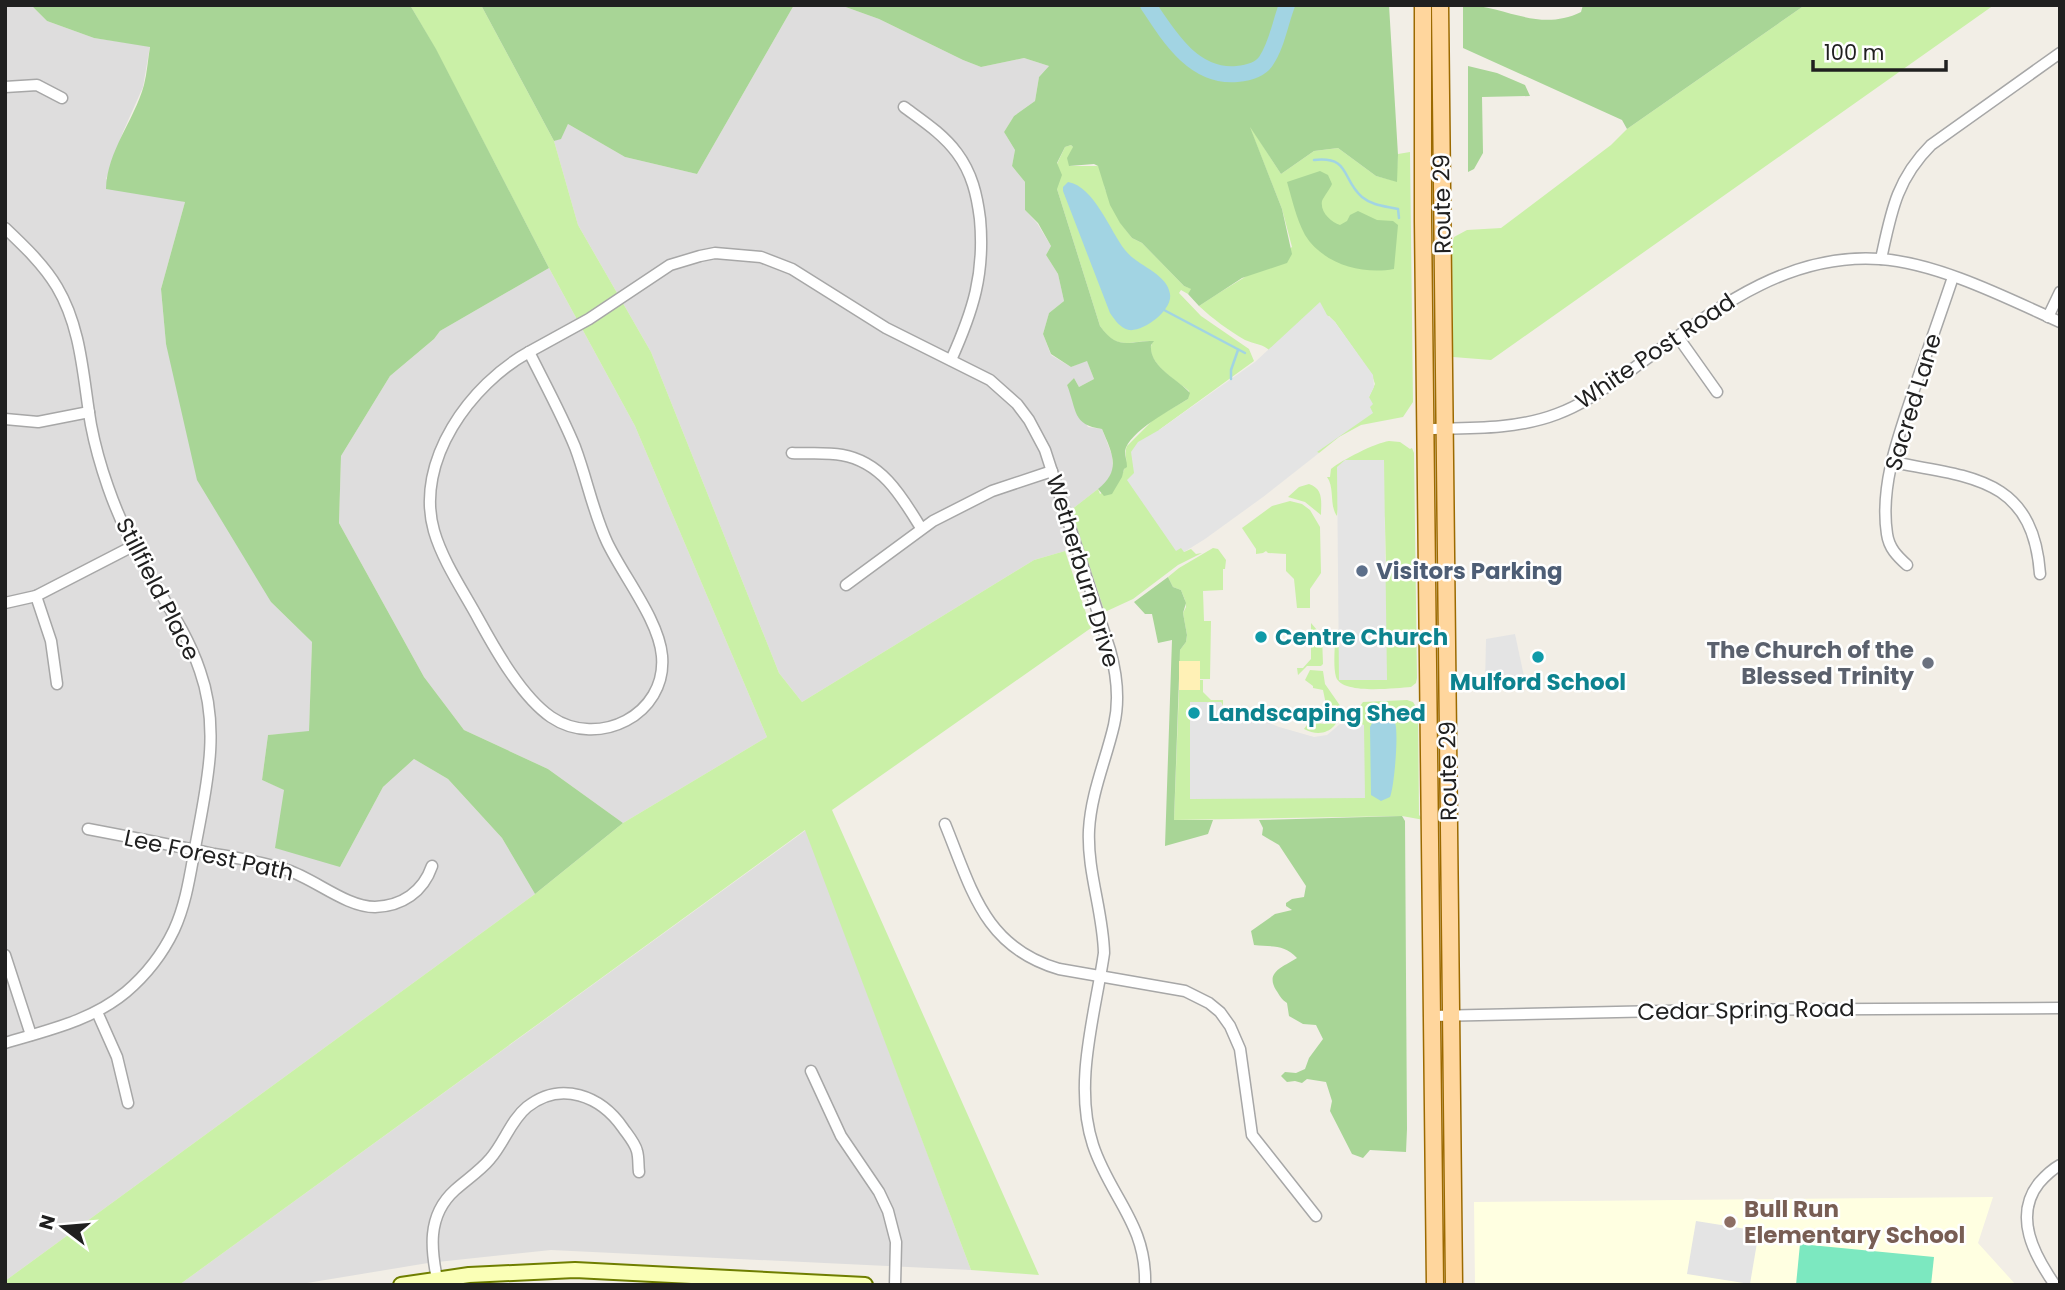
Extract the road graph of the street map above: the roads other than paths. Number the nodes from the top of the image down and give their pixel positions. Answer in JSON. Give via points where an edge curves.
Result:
{"nodes":[{"id":1,"x":1423,"y":5,"type":"edge"},
{"id":2,"x":1440,"y":5,"type":"edge"},
{"id":3,"x":2060,"y":53,"type":"edge"},
{"id":4,"x":5,"y":86,"type":"edge"},
{"id":5,"x":62,"y":98,"type":"dead end"},
{"id":6,"x":904,"y":107,"type":"dead end"},
{"id":7,"x":5,"y":228,"type":"edge"},
{"id":8,"x":1881,"y":259,"type":"junction"},
{"id":9,"x":1953,"y":277,"type":"junction"},
{"id":10,"x":2060,"y":292,"type":"edge"},
{"id":11,"x":2048,"y":317,"type":"junction"},
{"id":12,"x":2060,"y":322,"type":"edge"},
{"id":13,"x":1678,"y":337,"type":"junction"},
{"id":14,"x":529,"y":352,"type":"junction"},
{"id":15,"x":951,"y":360,"type":"junction"},
{"id":16,"x":1717,"y":392,"type":"dead end"},
{"id":17,"x":89,"y":412,"type":"junction"},
{"id":18,"x":6,"y":420,"type":"edge"},
{"id":19,"x":1425,"y":429,"type":"junction"},
{"id":20,"x":1444,"y":429,"type":"junction"},
{"id":21,"x":792,"y":453,"type":"dead end"},
{"id":22,"x":1892,"y":462,"type":"junction"},
{"id":23,"x":1052,"y":471,"type":"junction"},
{"id":24,"x":921,"y":528,"type":"junction"},
{"id":25,"x":133,"y":546,"type":"junction"},
{"id":26,"x":1906,"y":565,"type":"dead end"},
{"id":27,"x":2040,"y":574,"type":"dead end"},
{"id":28,"x":846,"y":585,"type":"dead end"},
{"id":29,"x":36,"y":596,"type":"junction"},
{"id":30,"x":5,"y":603,"type":"edge"},
{"id":31,"x":57,"y":684,"type":"dead end"},
{"id":32,"x":945,"y":824,"type":"dead end"},
{"id":33,"x":88,"y":829,"type":"dead end"},
{"id":34,"x":195,"y":850,"type":"junction"},
{"id":35,"x":432,"y":866,"type":"dead end"},
{"id":36,"x":5,"y":955,"type":"edge"},
{"id":37,"x":1101,"y":977,"type":"junction"},
{"id":38,"x":2060,"y":1009,"type":"edge"},
{"id":39,"x":97,"y":1012,"type":"junction"},
{"id":40,"x":1432,"y":1016,"type":"junction"},
{"id":41,"x":1451,"y":1016,"type":"junction"},
{"id":42,"x":31,"y":1035,"type":"junction"},
{"id":43,"x":5,"y":1043,"type":"edge"},
{"id":44,"x":811,"y":1071,"type":"dead end"},
{"id":45,"x":128,"y":1103,"type":"dead end"},
{"id":46,"x":2060,"y":1165,"type":"edge"},
{"id":47,"x":639,"y":1172,"type":"dead end"},
{"id":48,"x":1316,"y":1216,"type":"dead end"},
{"id":49,"x":437,"y":1282,"type":"edge"},
{"id":50,"x":401,"y":1285,"type":"edge"},
{"id":51,"x":865,"y":1285,"type":"edge"},
{"id":52,"x":895,"y":1285,"type":"edge"},
{"id":53,"x":1145,"y":1285,"type":"edge"},
{"id":54,"x":1435,"y":1285,"type":"edge"},
{"id":55,"x":1454,"y":1285,"type":"edge"},
{"id":56,"x":2055,"y":1285,"type":"edge"}],
"edges":[{"from":1,"to":19,"type":"main road","name":"Route 29"},
{"from":2,"to":20,"type":"main road","name":"Route 29"},
{"from":3,"to":8,"type":"street","via":[[1931,145],[1915,162],[1896,194]]},
{"from":4,"to":5,"type":"street","via":[[37,85]]},
{"from":6,"to":15,"type":"street","via":[[957,152],[977,198],[980,278]]},
{"from":7,"to":17,"type":"street","name":"Stillfield Place","via":[[58,289],[76,335]]},
{"from":8,"to":9,"type":"street","name":"White Post Road"},
{"from":8,"to":13,"type":"street","name":"White Post Road","via":[[1827,262],[1783,274],[1733,299]]},
{"from":9,"to":11,"type":"street","name":"White Post Road"},
{"from":9,"to":22,"type":"street","name":"Sacred Lane"},
{"from":10,"to":11,"type":"street"},
{"from":11,"to":12,"type":"street","name":"White Post Road"},
{"from":13,"to":16,"type":"street"},
{"from":13,"to":20,"type":"street","name":"White Post Road","via":[[1598,393],[1558,414],[1516,424]]},
{"from":14,"to":14,"type":"street","name":"Wetherburn Drive","via":[[488,380],[461,412],[435,469],[432,523],[443,553],[493,645],[537,704],[550,717],[575,728],[609,728],[636,715],[654,693],[662,671],[661,645],[606,541],[575,447]]},
{"from":14,"to":15,"type":"street","name":"Wetherburn Drive","via":[[670,265],[730,253],[761,257],[792,269],[887,328]]},
{"from":15,"to":23,"type":"street","name":"Wetherburn Drive","via":[[990,380],[1017,404],[1038,435]]},
{"from":17,"to":18,"type":"street","via":[[38,422]]},
{"from":17,"to":25,"type":"street","name":"Stillfield Place","via":[[107,485]]},
{"from":19,"to":20,"type":"street","name":"White Post Road"},
{"from":19,"to":40,"type":"main road","name":"Route 29"},
{"from":20,"to":41,"type":"main road","name":"Route 29"},
{"from":21,"to":24,"type":"street","via":[[840,454],[869,465],[891,484]]},
{"from":22,"to":26,"type":"street","name":"Sacred Lane","via":[[1887,535]]},
{"from":22,"to":27,"type":"street","via":[[1964,476],[2003,493],[2031,528]]},
{"from":23,"to":24,"type":"street","via":[[992,491]]},
{"from":23,"to":37,"type":"street","name":"Wetherburn Drive","via":[[1116,677],[1114,725],[1094,792],[1089,831],[1104,932]]},
{"from":24,"to":28,"type":"street"},
{"from":25,"to":29,"type":"street"},
{"from":25,"to":34,"type":"street","name":"Stillfield Place","via":[[187,639],[206,691],[212,745]]},
{"from":29,"to":30,"type":"street"},
{"from":29,"to":31,"type":"street","via":[[51,641]]},
{"from":32,"to":37,"type":"street","via":[[978,906],[1001,937],[1042,964]]},
{"from":33,"to":34,"type":"street","name":"Lee Forest Path"},
{"from":34,"to":35,"type":"street","name":"Lee Forest Path","via":[[286,869],[369,906],[396,904],[415,893]]},
{"from":34,"to":39,"type":"street","name":"Stillfield Place","via":[[182,908],[165,946],[135,984]]},
{"from":36,"to":42,"type":"street"},
{"from":37,"to":48,"type":"street","via":[[1185,991],[1220,1012],[1240,1049],[1252,1135]]},
{"from":37,"to":53,"type":"street","name":"Wetherburn Drive","via":[[1085,1076],[1087,1119],[1098,1158],[1137,1231]]},
{"from":38,"to":41,"type":"street","name":"Cedar Spring Road"},
{"from":39,"to":42,"type":"street","name":"Stillfield Place"},
{"from":39,"to":45,"type":"street","via":[[117,1057]]},
{"from":40,"to":41,"type":"street","name":"Cedar Spring Road"},
{"from":40,"to":54,"type":"main road","name":"Route 29"},
{"from":41,"to":55,"type":"main road","name":"Route 29"},
{"from":42,"to":43,"type":"street","name":"Stillfield Place"},
{"from":44,"to":52,"type":"street","via":[[841,1136],[888,1210],[896,1242]]},
{"from":46,"to":56,"type":"street","via":[[2032,1192],[2026,1213],[2028,1238]]},
{"from":47,"to":49,"type":"street","via":[[631,1140],[600,1103],[566,1093],[535,1102],[516,1119],[489,1160],[440,1207],[432,1232]]},
{"from":49,"to":50,"type":"main road"},
{"from":49,"to":51,"type":"main road","via":[[515,1271],[575,1270]]}]}
